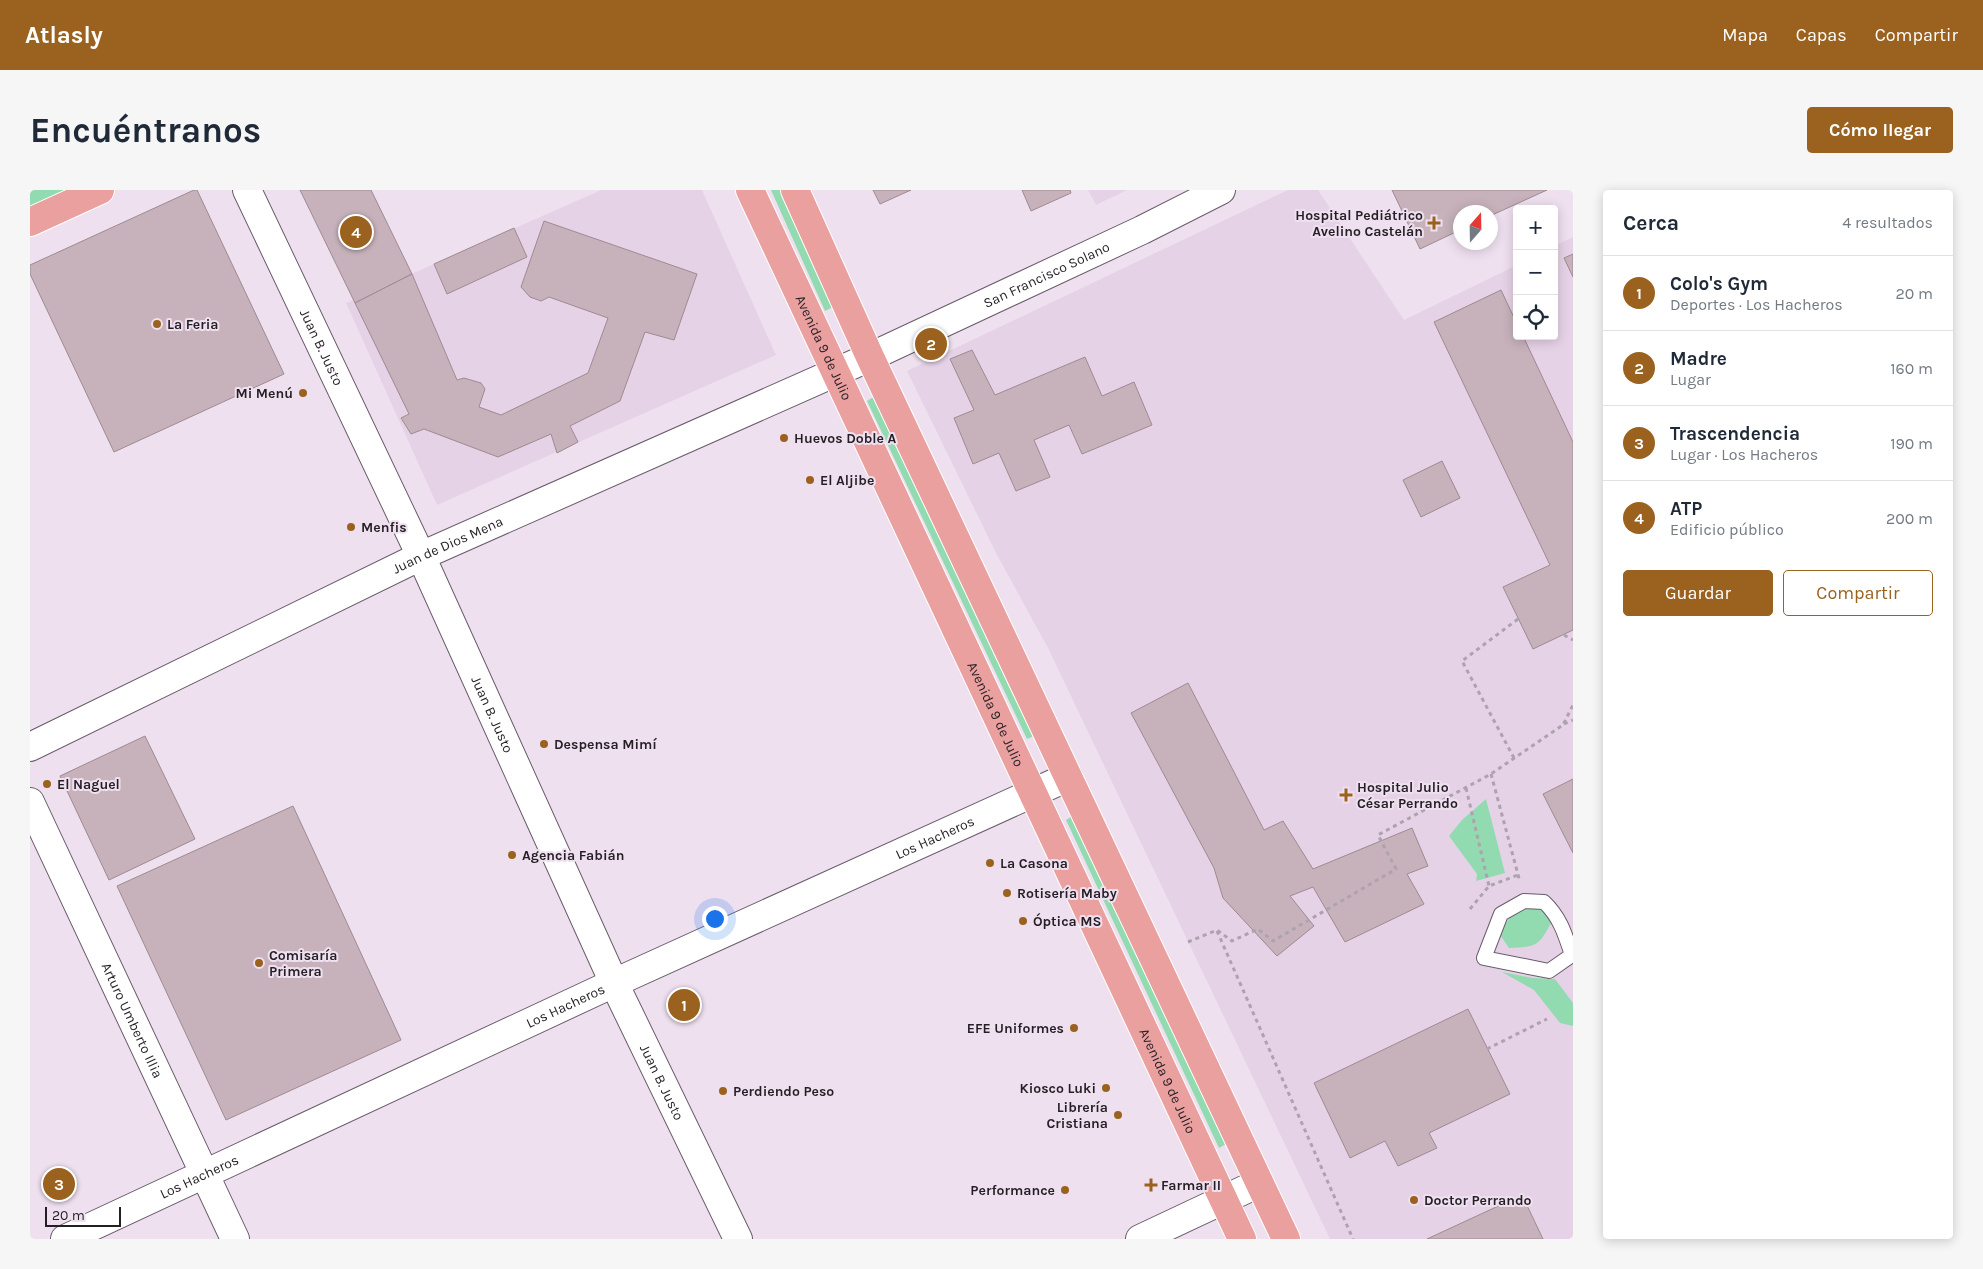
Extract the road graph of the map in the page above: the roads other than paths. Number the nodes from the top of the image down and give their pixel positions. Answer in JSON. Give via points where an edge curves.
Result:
{"nodes":[{"id":1,"x":100,"y":190,"type":"edge"},
{"id":2,"x":246,"y":190,"type":"edge"},
{"id":3,"x":750,"y":190,"type":"edge"},
{"id":4,"x":795,"y":190,"type":"edge"},
{"id":5,"x":1221,"y":190,"type":"edge"},
{"id":6,"x":30,"y":222,"type":"edge"},
{"id":7,"x":870,"y":357,"type":"junction"},
{"id":8,"x":836,"y":371,"type":"junction"},
{"id":9,"x":421,"y":556,"type":"junction"},
{"id":10,"x":30,"y":747,"type":"edge"},
{"id":11,"x":1068,"y":777,"type":"junction"},
{"id":12,"x":1034,"y":793,"type":"junction"},
{"id":13,"x":30,"y":802,"type":"edge"},
{"id":14,"x":1524,"y":901,"type":"joint"},
{"id":15,"x":614,"y":983,"type":"junction"},
{"id":16,"x":205,"y":1174,"type":"junction"},
{"id":17,"x":1259,"y":1183,"type":"junction"},
{"id":18,"x":1223,"y":1200,"type":"junction"},
{"id":19,"x":65,"y":1239,"type":"edge"},
{"id":20,"x":235,"y":1239,"type":"edge"},
{"id":21,"x":738,"y":1239,"type":"edge"},
{"id":22,"x":1140,"y":1239,"type":"edge"},
{"id":23,"x":1242,"y":1239,"type":"edge"},
{"id":24,"x":1286,"y":1239,"type":"edge"}],
"edges":[{"from":1,"to":6,"type":"main road"},
{"from":2,"to":9,"type":"street","name":"Juan B. Justo"},
{"from":3,"to":8,"type":"main road","name":"Avenida 9 de Julio"},
{"from":4,"to":7,"type":"main road"},
{"from":5,"to":7,"type":"street","name":"San Francisco Solano"},
{"from":7,"to":8,"type":"street","name":"Juan de Dios Mena"},
{"from":7,"to":11,"type":"main road"},
{"from":8,"to":9,"type":"street","name":"Juan de Dios Mena"},
{"from":8,"to":12,"type":"main road","name":"Avenida 9 de Julio"},
{"from":9,"to":10,"type":"street","name":"Juan de Dios Mena"},
{"from":9,"to":15,"type":"street","name":"Juan B. Justo"},
{"from":11,"to":12,"type":"street","name":"Los Hacheros"},
{"from":11,"to":17,"type":"main road"},
{"from":12,"to":15,"type":"street","name":"Los Hacheros"},
{"from":12,"to":18,"type":"main road","name":"Avenida 9 de Julio"},
{"from":13,"to":16,"type":"street","name":"Arturo Umberto Illia"},
{"from":14,"to":14,"type":"lane","via":[[1501,914],[1484,958],[1549,970],[1572,955],[1563,926],[1544,902]]},
{"from":15,"to":16,"type":"street","name":"Los Hacheros"},
{"from":15,"to":21,"type":"street","name":"Juan B. Justo"},
{"from":16,"to":19,"type":"street","name":"Los Hacheros"},
{"from":16,"to":20,"type":"street","name":"Arturo Umberto Illia"},
{"from":17,"to":18,"type":"street"},
{"from":17,"to":24,"type":"main road"},
{"from":18,"to":22,"type":"street"},
{"from":18,"to":23,"type":"main road","name":"Avenida 9 de Julio"}]}
